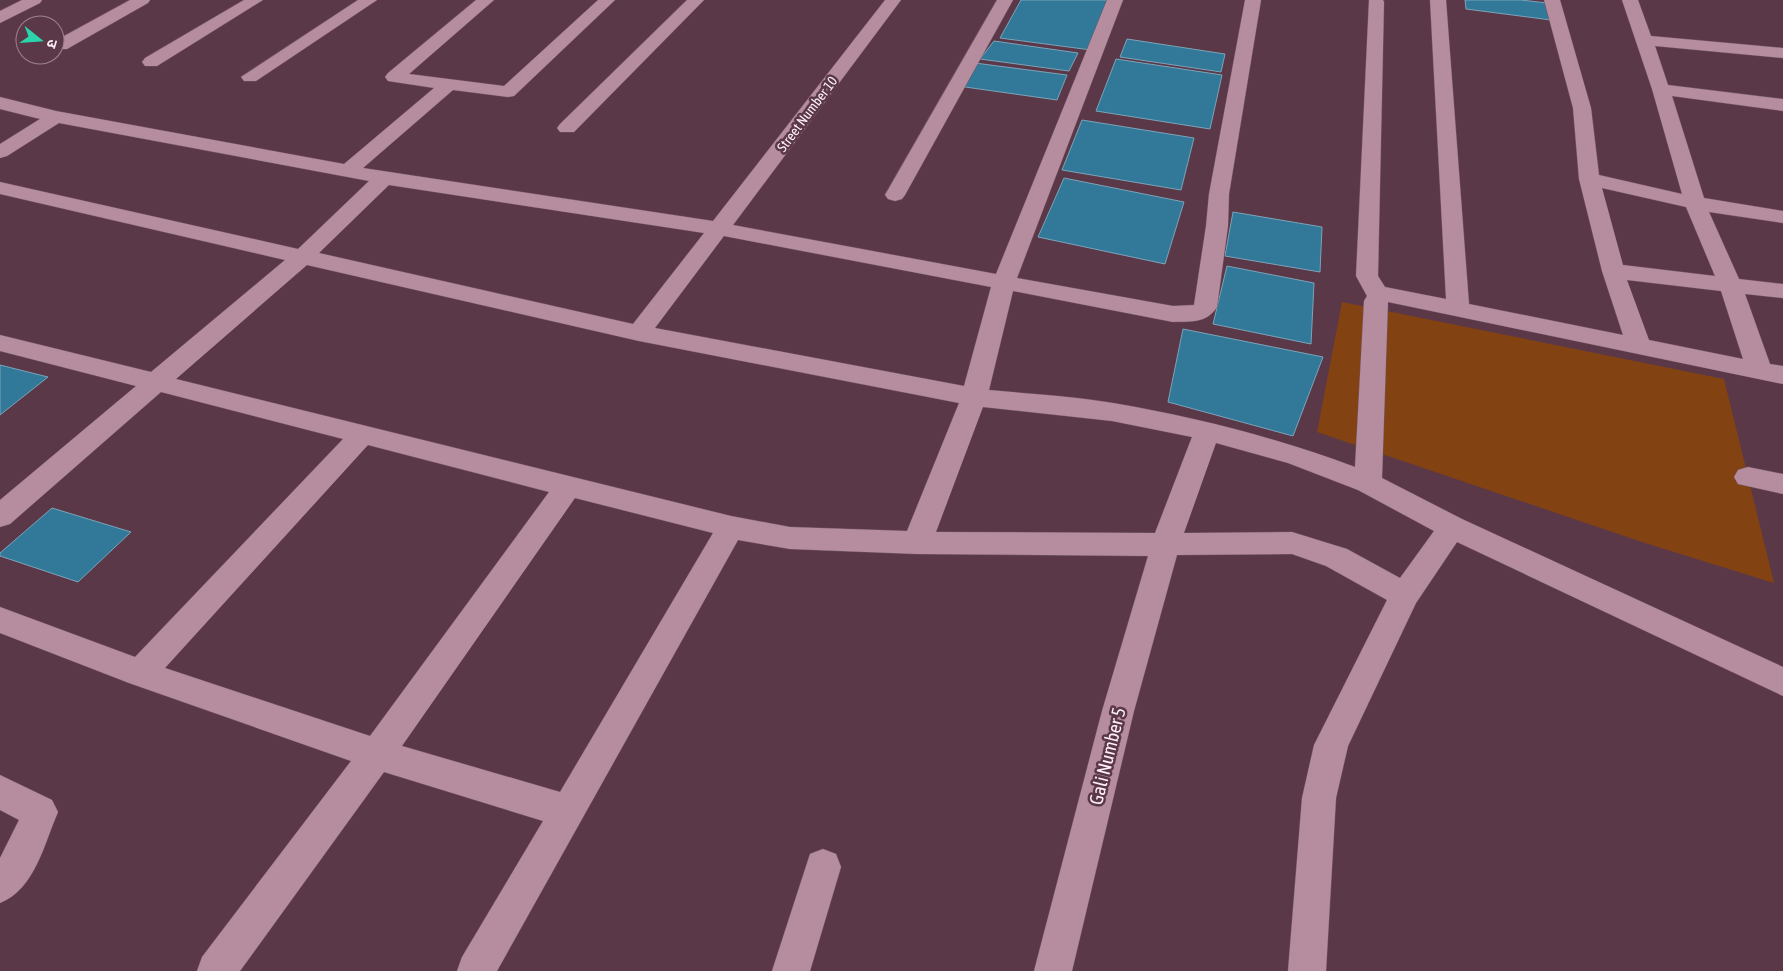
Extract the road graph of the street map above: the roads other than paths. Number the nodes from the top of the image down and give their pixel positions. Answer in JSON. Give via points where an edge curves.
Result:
{"nodes":[{"id":1,"x":34,"y":0,"type":"edge"},
{"id":2,"x":142,"y":0,"type":"edge"},
{"id":3,"x":255,"y":0,"type":"edge"},
{"id":4,"x":369,"y":0,"type":"edge"},
{"id":5,"x":486,"y":0,"type":"edge"},
{"id":6,"x":607,"y":0,"type":"edge"},
{"id":7,"x":696,"y":0,"type":"edge"},
{"id":8,"x":893,"y":0,"type":"edge"},
{"id":9,"x":1005,"y":0,"type":"edge"},
{"id":10,"x":1115,"y":0,"type":"edge"},
{"id":11,"x":1253,"y":0,"type":"edge"},
{"id":12,"x":1438,"y":0,"type":"edge"},
{"id":13,"x":1552,"y":0,"type":"edge"},
{"id":14,"x":1630,"y":0,"type":"edge"},
{"id":15,"x":1376,"y":2,"type":"dead end"},
{"id":16,"x":0,"y":18,"type":"edge"},
{"id":17,"x":1644,"y":40,"type":"junction"},
{"id":18,"x":65,"y":43,"type":"edge"},
{"id":19,"x":1783,"y":53,"type":"edge"},
{"id":20,"x":151,"y":62,"type":"dead end"},
{"id":21,"x":250,"y":77,"type":"dead end"},
{"id":22,"x":449,"y":84,"type":"junction"},
{"id":23,"x":1661,"y":89,"type":"junction"},
{"id":24,"x":0,"y":103,"type":"edge"},
{"id":25,"x":1783,"y":105,"type":"edge"},
{"id":26,"x":56,"y":118,"type":"junction"},
{"id":27,"x":567,"y":128,"type":"dead end"},
{"id":28,"x":0,"y":152,"type":"edge"},
{"id":29,"x":348,"y":171,"type":"junction"},
{"id":30,"x":384,"y":178,"type":"junction"},
{"id":31,"x":1589,"y":179,"type":"junction"},
{"id":32,"x":0,"y":188,"type":"edge"},
{"id":33,"x":895,"y":195,"type":"dead end"},
{"id":34,"x":1695,"y":203,"type":"junction"},
{"id":35,"x":1783,"y":217,"type":"edge"},
{"id":36,"x":720,"y":229,"type":"junction"},
{"id":37,"x":301,"y":258,"type":"junction"},
{"id":38,"x":1613,"y":271,"type":"junction"},
{"id":39,"x":1004,"y":282,"type":"junction"},
{"id":40,"x":1730,"y":284,"type":"junction"},
{"id":41,"x":1783,"y":291,"type":"edge"},
{"id":42,"x":1379,"y":296,"type":"junction"},
{"id":43,"x":1458,"y":310,"type":"junction"},
{"id":44,"x":639,"y":333,"type":"junction"},
{"id":45,"x":0,"y":343,"type":"edge"},
{"id":46,"x":1639,"y":346,"type":"junction"},
{"id":47,"x":1772,"y":373,"type":"edge"},
{"id":48,"x":155,"y":383,"type":"junction"},
{"id":49,"x":974,"y":397,"type":"junction"},
{"id":50,"x":1207,"y":431,"type":"junction"},
{"id":51,"x":363,"y":434,"type":"junction"},
{"id":52,"x":1748,"y":477,"type":"dead end"},
{"id":53,"x":1368,"y":483,"type":"junction"},
{"id":54,"x":1783,"y":484,"type":"edge"},
{"id":55,"x":569,"y":485,"type":"junction"},
{"id":56,"x":0,"y":516,"type":"edge"},
{"id":57,"x":731,"y":527,"type":"junction"},
{"id":58,"x":1452,"y":527,"type":"junction"},
{"id":59,"x":917,"y":542,"type":"junction"},
{"id":60,"x":1166,"y":543,"type":"junction"},
{"id":61,"x":1404,"y":594,"type":"junction"},
{"id":62,"x":0,"y":620,"type":"edge"},
{"id":63,"x":140,"y":673,"type":"junction"},
{"id":64,"x":1783,"y":682,"type":"edge"},
{"id":65,"x":376,"y":754,"type":"junction"},
{"id":66,"x":0,"y":792,"type":"edge"},
{"id":67,"x":567,"y":811,"type":"junction"},
{"id":68,"x":823,"y":867,"type":"dead end"},
{"id":69,"x":0,"y":885,"type":"edge"},
{"id":70,"x":216,"y":971,"type":"edge"},
{"id":71,"x":476,"y":971,"type":"edge"},
{"id":72,"x":791,"y":971,"type":"edge"},
{"id":73,"x":1053,"y":971,"type":"edge"},
{"id":74,"x":1307,"y":971,"type":"edge"}],
"edges":[{"from":1,"to":16,"type":"street"},
{"from":2,"to":18,"type":"street"},
{"from":3,"to":20,"type":"street"},
{"from":4,"to":21,"type":"street"},
{"from":5,"to":22,"type":"street","via":[[394,77]]},
{"from":6,"to":22,"type":"street","via":[[508,92]]},
{"from":7,"to":27,"type":"street"},
{"from":8,"to":36,"type":"street","name":"Street Number 10"},
{"from":9,"to":33,"type":"street"},
{"from":10,"to":39,"type":"street"},
{"from":11,"to":39,"type":"street","via":[[1219,194],[1205,307],[1200,313],[1174,314]]},
{"from":12,"to":43,"type":"street"},
{"from":13,"to":31,"type":"street","via":[[1582,108]]},
{"from":14,"to":17,"type":"street"},
{"from":15,"to":42,"type":"street","via":[[1367,276]]},
{"from":17,"to":19,"type":"street"},
{"from":17,"to":23,"type":"street"},
{"from":22,"to":29,"type":"street"},
{"from":23,"to":25,"type":"street"},
{"from":23,"to":34,"type":"street"},
{"from":24,"to":26,"type":"street"},
{"from":26,"to":28,"type":"street"},
{"from":26,"to":29,"type":"street"},
{"from":29,"to":30,"type":"street"},
{"from":30,"to":36,"type":"street"},
{"from":30,"to":37,"type":"street"},
{"from":31,"to":34,"type":"street"},
{"from":31,"to":38,"type":"street"},
{"from":32,"to":37,"type":"street"},
{"from":34,"to":35,"type":"street"},
{"from":34,"to":40,"type":"street"},
{"from":36,"to":39,"type":"street"},
{"from":36,"to":44,"type":"street","name":"Street Number 10"},
{"from":37,"to":44,"type":"street"},
{"from":37,"to":48,"type":"street"},
{"from":38,"to":40,"type":"street"},
{"from":38,"to":46,"type":"street"},
{"from":39,"to":49,"type":"street"},
{"from":40,"to":41,"type":"street"},
{"from":40,"to":47,"type":"street"},
{"from":42,"to":43,"type":"street","via":[[1390,294]]},
{"from":42,"to":53,"type":"street","via":[[1376,301]]},
{"from":43,"to":46,"type":"street"},
{"from":44,"to":49,"type":"street"},
{"from":45,"to":48,"type":"street"},
{"from":46,"to":47,"type":"street"},
{"from":48,"to":51,"type":"street"},
{"from":48,"to":56,"type":"street"},
{"from":49,"to":50,"type":"street","via":[[1112,412]]},
{"from":49,"to":59,"type":"street"},
{"from":50,"to":53,"type":"street","via":[[1295,455]]},
{"from":50,"to":60,"type":"street","name":"Gali Number 5"},
{"from":51,"to":55,"type":"street"},
{"from":51,"to":63,"type":"street"},
{"from":52,"to":54,"type":"street"},
{"from":53,"to":58,"type":"street"},
{"from":55,"to":57,"type":"street"},
{"from":55,"to":65,"type":"street"},
{"from":57,"to":59,"type":"street","via":[[790,538]]},
{"from":57,"to":67,"type":"street"},
{"from":58,"to":61,"type":"street"},
{"from":58,"to":64,"type":"street"},
{"from":59,"to":60,"type":"street"},
{"from":60,"to":61,"type":"street","via":[[1269,542],[1311,547]]},
{"from":60,"to":73,"type":"street","name":"Gali Number 5","via":[[1118,710]]},
{"from":61,"to":74,"type":"street","via":[[1331,744],[1319,798]]},
{"from":62,"to":63,"type":"street"},
{"from":63,"to":65,"type":"street"},
{"from":65,"to":67,"type":"street"},
{"from":65,"to":70,"type":"street"},
{"from":66,"to":69,"type":"street","via":[[40,812],[17,866]]},
{"from":67,"to":71,"type":"street"},
{"from":68,"to":72,"type":"street"}]}
